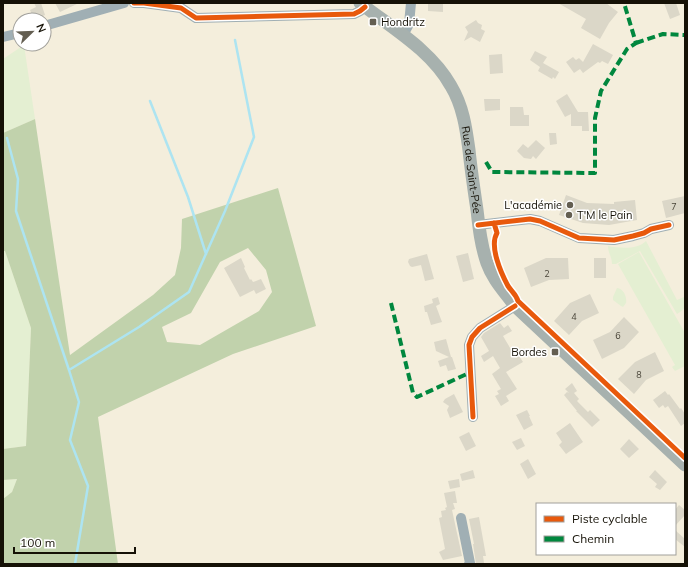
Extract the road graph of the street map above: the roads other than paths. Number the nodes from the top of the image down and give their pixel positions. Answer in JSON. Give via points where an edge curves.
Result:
{"nodes":[{"id":1,"x":124,"y":3,"type":"edge"},
{"id":2,"x":134,"y":3,"type":"edge"},
{"id":3,"x":411,"y":3,"type":"edge"},
{"id":4,"x":363,"y":5,"type":"edge"},
{"id":5,"x":52,"y":24,"type":"edge"},
{"id":6,"x":403,"y":35,"type":"junction"},
{"id":7,"x":478,"y":225,"type":"junction"},
{"id":8,"x":669,"y":225,"type":"dead end"},
{"id":9,"x":516,"y":306,"type":"junction"},
{"id":10,"x":473,"y":417,"type":"dead end"},
{"id":11,"x":685,"y":465,"type":"edge"},
{"id":12,"x":461,"y":518,"type":"dead end"},
{"id":13,"x":469,"y":564,"type":"edge"}],
"edges":[{"from":1,"to":5,"type":"street"},
{"from":2,"to":4,"type":"street","via":[[181,8],[196,18],[354,14],[360,11]]},
{"from":3,"to":6,"type":"street","via":[[409,24]]},
{"from":4,"to":6,"type":"main road","name":"Rue de Saint-Pée"},
{"from":6,"to":7,"type":"main road","name":"Rue de Saint-Pée","via":[[439,68],[451,85],[462,109]]},
{"from":7,"to":8,"type":"street","via":[[530,219],[579,238],[614,240]]},
{"from":7,"to":9,"type":"main road","name":"Rue de Saint-Pée","via":[[487,264],[495,281]]},
{"from":9,"to":10,"type":"street","via":[[480,328],[472,337],[469,345]]},
{"from":9,"to":11,"type":"main road","name":"Rue de Saint-Pée"},
{"from":12,"to":13,"type":"street"}]}
